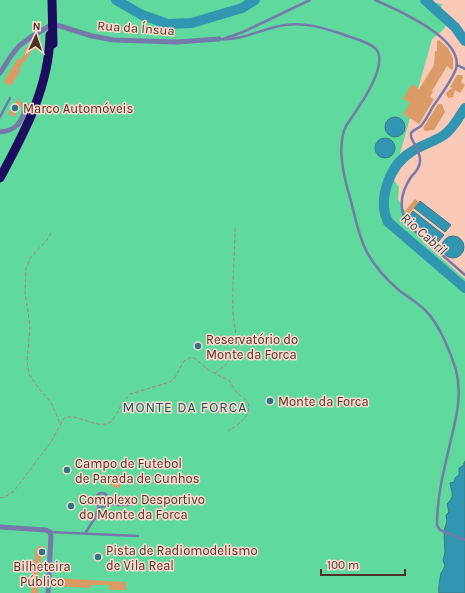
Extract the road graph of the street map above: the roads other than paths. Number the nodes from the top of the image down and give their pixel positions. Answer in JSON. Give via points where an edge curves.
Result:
{"nodes":[{"id":1,"x":48,"y":0,"type":"edge"},
{"id":2,"x":52,"y":0,"type":"edge"},
{"id":3,"x":310,"y":0,"type":"edge"},
{"id":4,"x":375,"y":0,"type":"edge"},
{"id":5,"x":219,"y":39,"type":"junction"},
{"id":6,"x":51,"y":44,"type":"junction"},
{"id":7,"x":457,"y":64,"type":"junction"},
{"id":8,"x":465,"y":69,"type":"edge"},
{"id":9,"x":0,"y":73,"type":"edge"},
{"id":10,"x":10,"y":98,"type":"dead end"},
{"id":11,"x":27,"y":106,"type":"dead end"},
{"id":12,"x":0,"y":116,"type":"edge"},
{"id":13,"x":0,"y":132,"type":"edge"},
{"id":14,"x":0,"y":178,"type":"edge"},
{"id":15,"x":0,"y":188,"type":"edge"},
{"id":16,"x":465,"y":275,"type":"edge"},
{"id":17,"x":108,"y":503,"type":"junction"},
{"id":18,"x":130,"y":505,"type":"dead end"},
{"id":19,"x":99,"y":506,"type":"junction"},
{"id":20,"x":0,"y":527,"type":"edge"},
{"id":21,"x":50,"y":532,"type":"junction"},
{"id":22,"x":86,"y":533,"type":"junction"},
{"id":23,"x":138,"y":536,"type":"dead end"},
{"id":24,"x":465,"y":540,"type":"edge"},
{"id":25,"x":48,"y":593,"type":"edge"}],
"edges":[{"from":1,"to":6,"type":"highway","bridge":true},
{"from":2,"to":6,"type":"highway","bridge":true},
{"from":3,"to":5,"type":"lane","via":[[243,32]]},
{"from":4,"to":7,"type":"lane","via":[[411,16],[438,34],[456,53]]},
{"from":5,"to":9,"type":"street","name":"Rua da Ínsua","via":[[177,42],[114,40],[51,25],[19,46]]},
{"from":5,"to":24,"type":"lane","via":[[238,38],[281,26],[301,24],[332,31],[368,44],[377,51],[379,64],[376,77],[344,133],[344,171],[359,234],[368,254],[394,285],[429,315],[443,339],[455,369],[459,384],[458,409],[440,487],[437,523],[438,528]]},
{"from":6,"to":14,"type":"highway","via":[[39,97]]},
{"from":6,"to":15,"type":"highway","via":[[49,73],[40,107]]},
{"from":7,"to":8,"type":"lane"},
{"from":7,"to":16,"type":"lane","via":[[454,74],[422,124],[412,132],[420,161],[402,195],[402,205],[404,218],[410,227]]},
{"from":10,"to":12,"type":"lane"},
{"from":11,"to":13,"type":"street","via":[[16,127]]},
{"from":17,"to":18,"type":"lane"},
{"from":17,"to":19,"type":"lane"},
{"from":17,"to":19,"type":"lane","via":[[108,496],[100,493],[96,495],[95,500]]},
{"from":19,"to":22,"type":"lane"},
{"from":20,"to":21,"type":"street"},
{"from":21,"to":22,"type":"lane"},
{"from":21,"to":25,"type":"street"},
{"from":22,"to":23,"type":"lane"}]}
